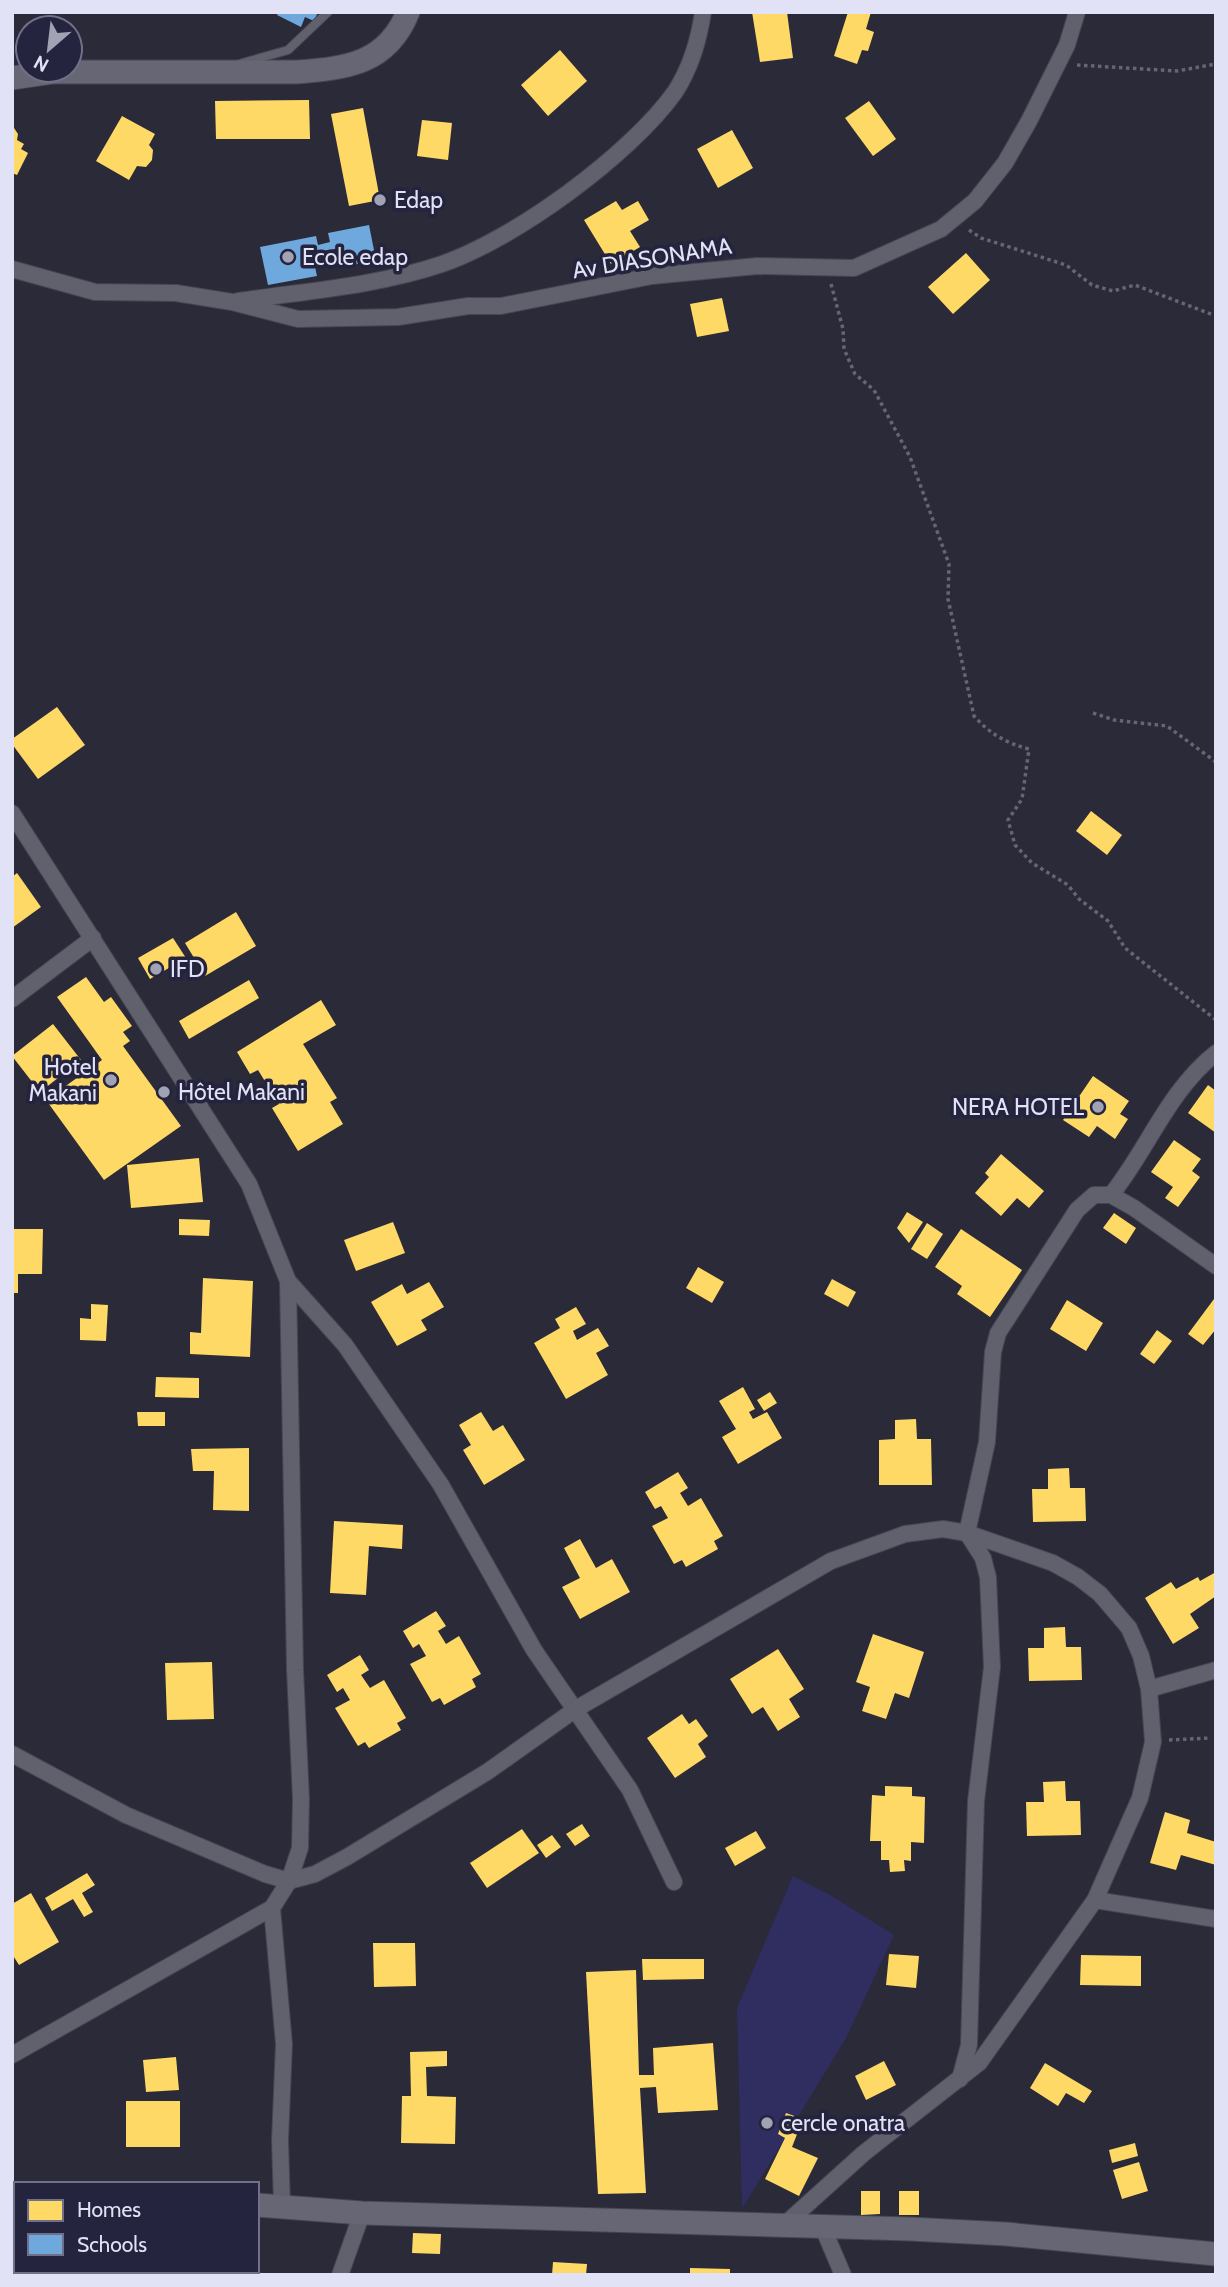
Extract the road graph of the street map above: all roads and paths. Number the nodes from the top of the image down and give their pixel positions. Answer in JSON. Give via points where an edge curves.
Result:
{"nodes":[{"id":1,"x":328,"y":12,"type":"edge"},
{"id":2,"x":408,"y":12,"type":"edge"},
{"id":3,"x":703,"y":12,"type":"edge"},
{"id":4,"x":1077,"y":12,"type":"edge"},
{"id":5,"x":1058,"y":63,"type":"junction"},
{"id":6,"x":1216,"y":64,"type":"edge"},
{"id":7,"x":228,"y":73,"type":"junction"},
{"id":8,"x":12,"y":78,"type":"edge"},
{"id":9,"x":952,"y":220,"type":"junction"},
{"id":10,"x":826,"y":268,"type":"junction"},
{"id":11,"x":12,"y":269,"type":"edge"},
{"id":12,"x":232,"y":302,"type":"junction"},
{"id":13,"x":1216,"y":316,"type":"edge"},
{"id":14,"x":1094,"y":713,"type":"dead end"},
{"id":15,"x":1216,"y":762,"type":"edge"},
{"id":16,"x":12,"y":813,"type":"edge"},
{"id":17,"x":93,"y":938,"type":"junction"},
{"id":18,"x":12,"y":999,"type":"edge"},
{"id":19,"x":1216,"y":1020,"type":"edge"},
{"id":20,"x":1216,"y":1053,"type":"edge"},
{"id":21,"x":1111,"y":1195,"type":"junction"},
{"id":22,"x":1216,"y":1266,"type":"edge"},
{"id":23,"x":288,"y":1280,"type":"junction"},
{"id":24,"x":967,"y":1533,"type":"junction"},
{"id":25,"x":1216,"y":1670,"type":"edge"},
{"id":26,"x":1149,"y":1689,"type":"junction"},
{"id":27,"x":576,"y":1709,"type":"junction"},
{"id":28,"x":1210,"y":1738,"type":"dead end"},
{"id":29,"x":1153,"y":1742,"type":"junction"},
{"id":30,"x":12,"y":1754,"type":"edge"},
{"id":31,"x":289,"y":1881,"type":"junction"},
{"id":32,"x":674,"y":1882,"type":"dead end"},
{"id":33,"x":1095,"y":1900,"type":"junction"},
{"id":34,"x":272,"y":1908,"type":"junction"},
{"id":35,"x":1216,"y":1919,"type":"edge"},
{"id":36,"x":12,"y":2055,"type":"edge"},
{"id":37,"x":960,"y":2079,"type":"junction"},
{"id":38,"x":259,"y":2205,"type":"edge"},
{"id":39,"x":282,"y":2206,"type":"junction"},
{"id":40,"x":362,"y":2213,"type":"junction"},
{"id":41,"x":782,"y":2227,"type":"junction"},
{"id":42,"x":823,"y":2228,"type":"junction"},
{"id":43,"x":1216,"y":2254,"type":"edge"},
{"id":44,"x":340,"y":2275,"type":"edge"},
{"id":45,"x":843,"y":2275,"type":"edge"}],
"edges":[{"from":1,"to":7,"type":"lane","via":[[288,50],[242,62]]},
{"from":2,"to":7,"type":"street","via":[[400,32],[369,58],[335,69]]},
{"from":3,"to":12,"type":"street","via":[[688,65],[657,114],[555,203],[498,239],[443,264],[383,280]]},
{"from":4,"to":5,"type":"street","name":"Av DIASONAMA"},
{"from":5,"to":6,"type":"path","via":[[1177,71]]},
{"from":5,"to":9,"type":"street","name":"Av DIASONAMA","via":[[1006,163],[975,201]]},
{"from":7,"to":8,"type":"street","via":[[52,72]]},
{"from":9,"to":10,"type":"street","name":"Av DIASONAMA","via":[[902,249],[854,268]]},
{"from":9,"to":13,"type":"path","via":[[981,238],[1066,265],[1093,285],[1113,291],[1135,285]]},
{"from":10,"to":12,"type":"street","name":"Av DIASONAMA","via":[[757,265],[652,276],[532,302],[398,317],[298,319]]},
{"from":10,"to":19,"type":"path","via":[[844,348],[855,374],[874,390],[910,457],[949,564],[948,599],[974,716],[1006,743],[1029,749],[1022,799],[1008,820],[1015,845],[1108,921],[1125,948]]},
{"from":11,"to":12,"type":"street","via":[[95,292],[176,293]]},
{"from":14,"to":15,"type":"path","via":[[1167,726]]},
{"from":16,"to":17,"type":"street"},
{"from":17,"to":18,"type":"street"},
{"from":17,"to":23,"type":"street","via":[[249,1184]]},
{"from":20,"to":21,"type":"street","via":[[1175,1096],[1140,1157]]},
{"from":21,"to":22,"type":"street"},
{"from":21,"to":24,"type":"street","via":[[1094,1195],[1077,1210],[999,1333],[993,1352],[987,1442]]},
{"from":23,"to":27,"type":"street","via":[[345,1345],[393,1411],[441,1485],[534,1650]]},
{"from":23,"to":31,"type":"street","via":[[301,1799],[300,1847]]},
{"from":24,"to":26,"type":"street","via":[[1053,1563],[1100,1594],[1129,1628]]},
{"from":24,"to":27,"type":"street","via":[[943,1529],[905,1534],[831,1561]]},
{"from":24,"to":37,"type":"street","via":[[983,1558],[988,1577],[992,1667],[976,1801],[969,2045]]},
{"from":25,"to":26,"type":"street"},
{"from":26,"to":29,"type":"street"},
{"from":27,"to":31,"type":"street","via":[[415,1817],[326,1868]]},
{"from":27,"to":32,"type":"street","via":[[631,1790]]},
{"from":28,"to":29,"type":"path"},
{"from":29,"to":33,"type":"street","via":[[1140,1798]]},
{"from":30,"to":31,"type":"street","via":[[126,1815]]},
{"from":31,"to":34,"type":"street"},
{"from":33,"to":35,"type":"street"},
{"from":33,"to":37,"type":"street","via":[[995,2044]]},
{"from":34,"to":36,"type":"street"},
{"from":34,"to":39,"type":"street","via":[[284,2044],[279,2140]]},
{"from":37,"to":41,"type":"street","via":[[863,2153]]},
{"from":38,"to":39,"type":"street"},
{"from":39,"to":40,"type":"street"},
{"from":40,"to":41,"type":"street"},
{"from":40,"to":44,"type":"street"},
{"from":41,"to":42,"type":"street"},
{"from":42,"to":43,"type":"street","via":[[1006,2234]]},
{"from":42,"to":45,"type":"street"}]}
